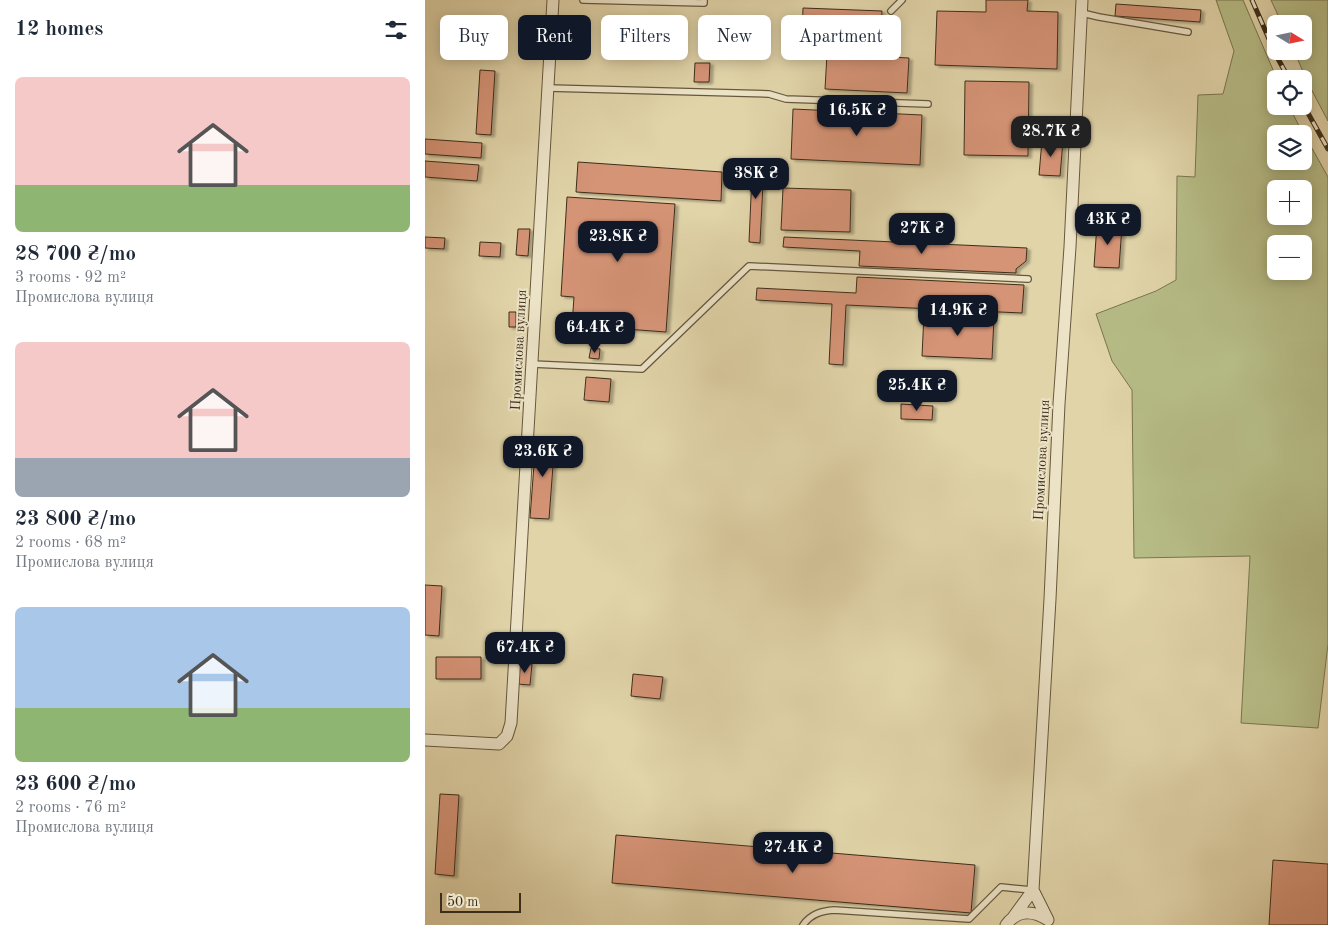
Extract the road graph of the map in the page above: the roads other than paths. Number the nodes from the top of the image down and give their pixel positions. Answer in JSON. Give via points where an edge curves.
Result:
{"nodes":[{"id":1,"x":553,"y":0,"type":"edge"},
{"id":2,"x":583,"y":0,"type":"edge"},
{"id":3,"x":704,"y":0,"type":"edge"},
{"id":4,"x":902,"y":0,"type":"edge"},
{"id":5,"x":1082,"y":0,"type":"edge"},
{"id":6,"x":891,"y":11,"type":"dead end"},
{"id":7,"x":1081,"y":13,"type":"junction"},
{"id":8,"x":1188,"y":32,"type":"dead end"},
{"id":9,"x":548,"y":88,"type":"junction"},
{"id":10,"x":929,"y":104,"type":"dead end"},
{"id":11,"x":1028,"y":279,"type":"dead end"},
{"id":12,"x":532,"y":364,"type":"junction"},
{"id":13,"x":425,"y":740,"type":"edge"},
{"id":14,"x":1033,"y":890,"type":"junction"},
{"id":15,"x":1015,"y":916,"type":"junction"},
{"id":16,"x":1050,"y":922,"type":"edge"},
{"id":17,"x":803,"y":925,"type":"edge"},
{"id":18,"x":1006,"y":925,"type":"edge"}],
"edges":[{"from":1,"to":9,"type":"street","name":"Промислова вулиця"},
{"from":2,"to":3,"type":"lane","via":[[704,3]]},
{"from":4,"to":6,"type":"lane"},
{"from":5,"to":7,"type":"street","name":"Промислова вулиця"},
{"from":7,"to":8,"type":"lane"},
{"from":7,"to":14,"type":"street","name":"Промислова вулиця"},
{"from":9,"to":10,"type":"lane","via":[[769,94],[786,99]]},
{"from":9,"to":12,"type":"street","name":"Промислова вулиця"},
{"from":11,"to":12,"type":"lane","via":[[749,266],[642,369]]},
{"from":12,"to":13,"type":"street","name":"Промислова вулиця","via":[[511,723],[507,736],[499,744]]},
{"from":14,"to":15,"type":"street"},
{"from":14,"to":16,"type":"street"},
{"from":14,"to":17,"type":"lane","via":[[1001,887],[969,919],[834,910],[822,911],[808,918]]},
{"from":15,"to":16,"type":"street","via":[[1032,913]]},
{"from":15,"to":18,"type":"street"}]}
